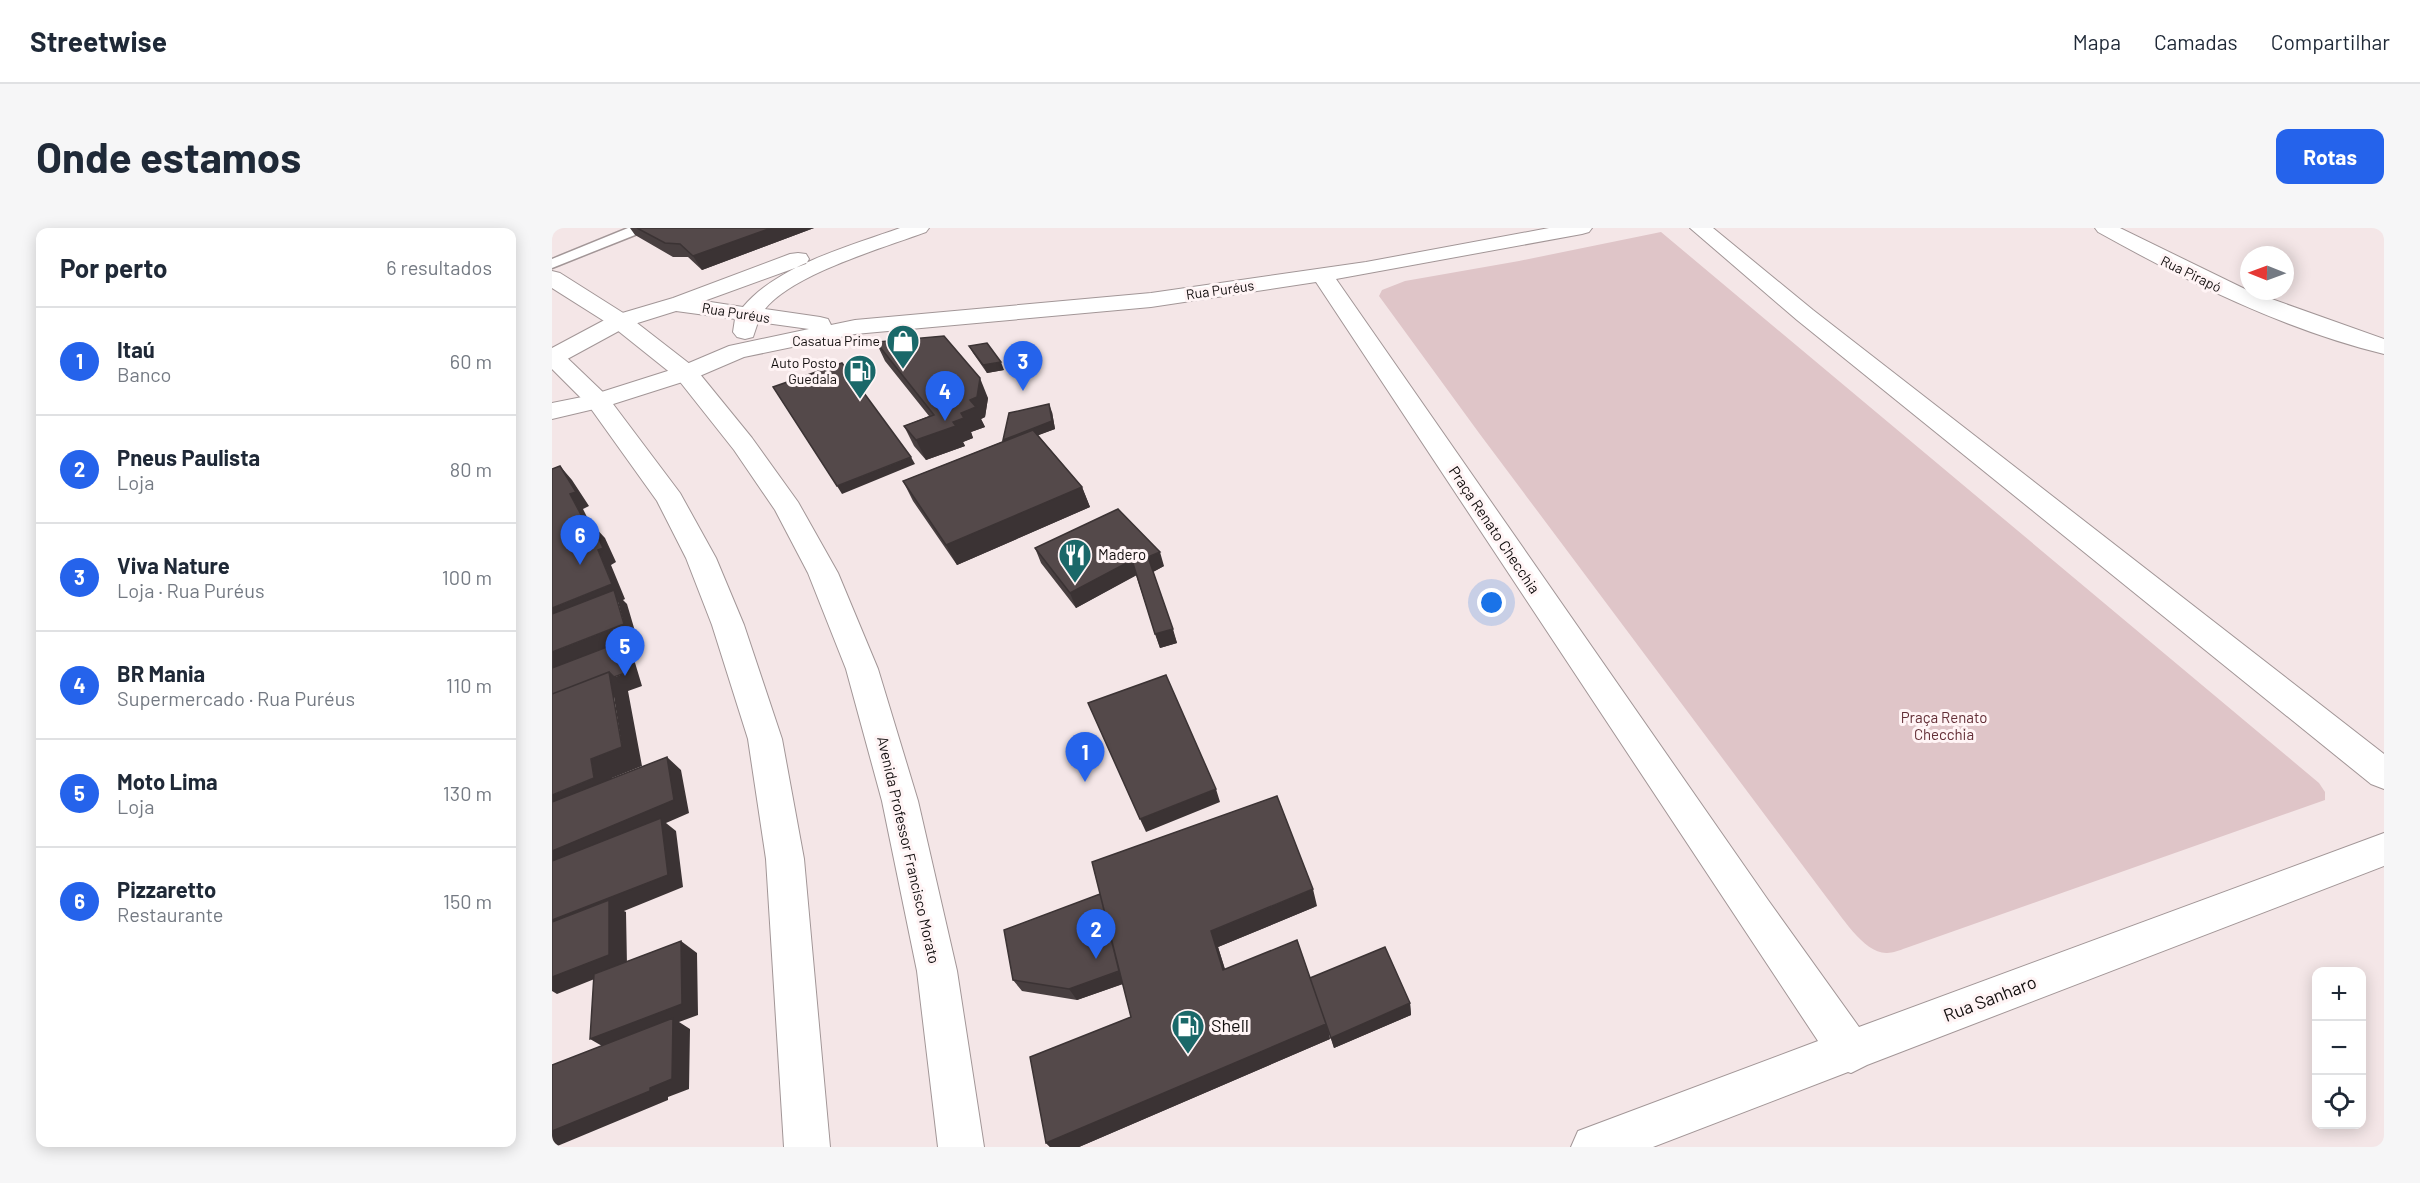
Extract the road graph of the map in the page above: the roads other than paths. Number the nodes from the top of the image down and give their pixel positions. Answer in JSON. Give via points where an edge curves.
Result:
{"nodes":[{"id":1,"x":640,"y":228,"type":"edge"},
{"id":2,"x":882,"y":228,"type":"edge"},
{"id":3,"x":919,"y":228,"type":"edge"},
{"id":4,"x":1582,"y":228,"type":"edge"},
{"id":5,"x":1700,"y":228,"type":"edge"},
{"id":6,"x":2105,"y":228,"type":"edge"},
{"id":7,"x":552,"y":264,"type":"edge"},
{"id":8,"x":1322,"y":276,"type":"junction"},
{"id":9,"x":552,"y":279,"type":"edge"},
{"id":10,"x":675,"y":304,"type":"junction"},
{"id":11,"x":748,"y":315,"type":"junction"},
{"id":12,"x":620,"y":321,"type":"junction"},
{"id":13,"x":855,"y":327,"type":"junction"},
{"id":14,"x":2384,"y":347,"type":"edge"},
{"id":15,"x":737,"y":351,"type":"junction"},
{"id":16,"x":552,"y":357,"type":"edge"},
{"id":17,"x":686,"y":374,"type":"junction"},
{"id":18,"x":598,"y":401,"type":"junction"},
{"id":19,"x":552,"y":411,"type":"edge"},
{"id":20,"x":2384,"y":774,"type":"edge"},
{"id":21,"x":2384,"y":849,"type":"edge"},
{"id":22,"x":1851,"y":1052,"type":"junction"},
{"id":23,"x":804,"y":1146,"type":"edge"},
{"id":24,"x":961,"y":1147,"type":"edge"},
{"id":25,"x":1594,"y":1147,"type":"edge"}],
"edges":[{"from":1,"to":7,"type":"lane"},
{"from":2,"to":10,"type":"main road"},
{"from":3,"to":11,"type":"main road","via":[[821,265],[783,284]]},
{"from":4,"to":8,"type":"main road","name":"Rua Puréus"},
{"from":5,"to":20,"type":"main road","via":[[1814,323]]},
{"from":6,"to":14,"type":"main road","name":"Rua Pirapó","via":[[2226,291]]},
{"from":8,"to":13,"type":"main road","name":"Rua Puréus","via":[[1151,300]]},
{"from":8,"to":22,"type":"main road","name":"Praça Renato Checchia"},
{"from":9,"to":12,"type":"main road","name":"Avenida Professor Francisco Morato"},
{"from":10,"to":11,"type":"main road","name":"Rua Puréus"},
{"from":10,"to":12,"type":"main road","name":"Rua Puréus"},
{"from":11,"to":13,"type":"main road","name":"Rua Puréus"},
{"from":11,"to":15,"type":"main road"},
{"from":12,"to":16,"type":"main road","name":"Rua Puréus"},
{"from":12,"to":17,"type":"main road","name":"Avenida Professor Francisco Morato"},
{"from":13,"to":15,"type":"main road","name":"Rua Puréus"},
{"from":15,"to":17,"type":"main road","name":"Rua Puréus"},
{"from":16,"to":18,"type":"main road"},
{"from":17,"to":18,"type":"main road","name":"Rua Puréus"},
{"from":17,"to":24,"type":"main road","name":"Avenida Professor Francisco Morato","via":[[788,508],[824,573],[862,669],[900,801],[937,971]]},
{"from":18,"to":19,"type":"main road","name":"Rua Puréus"},
{"from":18,"to":23,"type":"main road","via":[[670,499],[701,558],[729,625],[765,738],[785,859]]},
{"from":21,"to":22,"type":"main road","name":"Rua Sanharo"},
{"from":22,"to":25,"type":"main road","name":"Rua Sanharo"}]}
